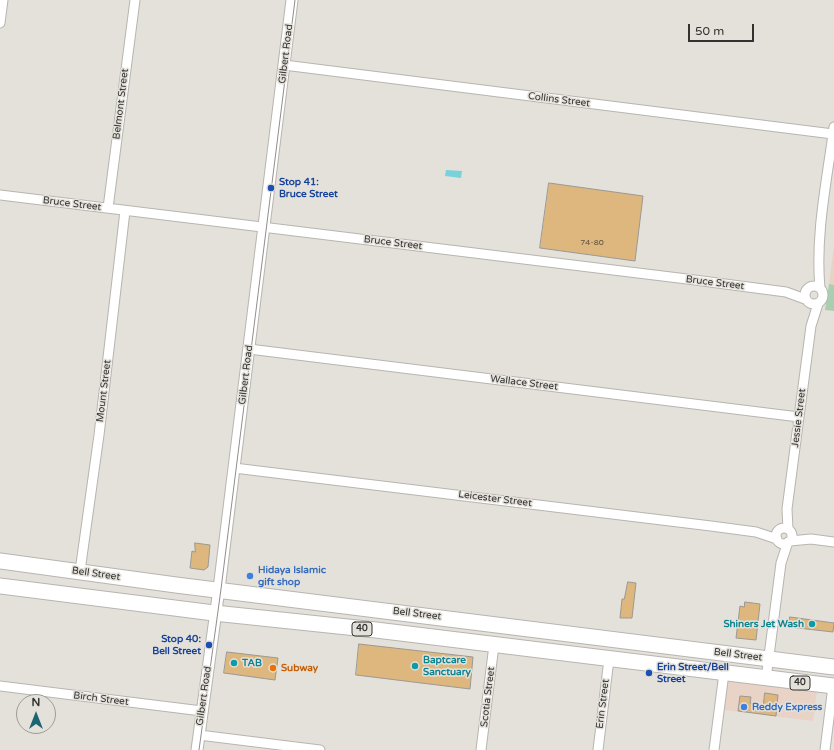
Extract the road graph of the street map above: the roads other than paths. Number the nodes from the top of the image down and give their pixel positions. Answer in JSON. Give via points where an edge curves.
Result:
{"nodes":[{"id":1,"x":3,"y":0,"type":"edge"},
{"id":2,"x":135,"y":0,"type":"edge"},
{"id":3,"x":292,"y":0,"type":"edge"},
{"id":4,"x":0,"y":23,"type":"edge"},
{"id":5,"x":284,"y":65,"type":"junction"},
{"id":6,"x":834,"y":130,"type":"edge"},
{"id":7,"x":0,"y":195,"type":"edge"},
{"id":8,"x":108,"y":208,"type":"junction"},
{"id":9,"x":125,"y":211,"type":"junction"},
{"id":10,"x":264,"y":227,"type":"junction"},
{"id":11,"x":818,"y":267,"type":"junction"},
{"id":12,"x":808,"y":288,"type":"junction"},
{"id":13,"x":820,"y":288,"type":"junction"},
{"id":14,"x":786,"y":292,"type":"junction"},
{"id":15,"x":807,"y":301,"type":"junction"},
{"id":16,"x":818,"y":304,"type":"junction"},
{"id":17,"x":811,"y":326,"type":"junction"},
{"id":18,"x":249,"y":349,"type":"junction"},
{"id":19,"x":798,"y":417,"type":"junction"},
{"id":20,"x":234,"y":468,"type":"junction"},
{"id":21,"x":784,"y":536,"type":"junction"},
{"id":22,"x":834,"y":542,"type":"edge"},
{"id":23,"x":0,"y":560,"type":"edge"},
{"id":24,"x":80,"y":572,"type":"junction"},
{"id":25,"x":0,"y":586,"type":"edge"},
{"id":26,"x":219,"y":589,"type":"junction"},
{"id":27,"x":216,"y":614,"type":"junction"},
{"id":28,"x":494,"y":645,"type":"junction"},
{"id":29,"x":609,"y":658,"type":"junction"},
{"id":30,"x":769,"y":659,"type":"junction"},
{"id":31,"x":834,"y":667,"type":"edge"},
{"id":32,"x":724,"y":673,"type":"junction"},
{"id":33,"x":766,"y":679,"type":"junction"},
{"id":34,"x":0,"y":686,"type":"edge"},
{"id":35,"x":834,"y":686,"type":"edge"},
{"id":36,"x":202,"y":711,"type":"junction"},
{"id":37,"x":199,"y":735,"type":"junction"},
{"id":38,"x":197,"y":750,"type":"edge"},
{"id":39,"x":320,"y":750,"type":"edge"},
{"id":40,"x":481,"y":750,"type":"edge"},
{"id":41,"x":598,"y":750,"type":"edge"},
{"id":42,"x":714,"y":750,"type":"edge"},
{"id":43,"x":825,"y":750,"type":"edge"}],
"edges":[{"from":1,"to":4,"type":"street"},
{"from":2,"to":8,"type":"street","name":"Belmont Street"},
{"from":3,"to":5,"type":"street","name":"Gilbert Road"},
{"from":5,"to":6,"type":"street","name":"Collins Street"},
{"from":5,"to":10,"type":"street","name":"Gilbert Road"},
{"from":6,"to":11,"type":"street"},
{"from":7,"to":8,"type":"street","name":"Bruce Street"},
{"from":8,"to":9,"type":"street","name":"Bruce Street"},
{"from":9,"to":10,"type":"street","name":"Bruce Street"},
{"from":9,"to":24,"type":"street","name":"Mount Street"},
{"from":10,"to":14,"type":"street","name":"Bruce Street"},
{"from":10,"to":18,"type":"street","name":"Gilbert Road"},
{"from":11,"to":12,"type":"street"},
{"from":11,"to":13,"type":"street"},
{"from":12,"to":13,"type":"street"},
{"from":12,"to":14,"type":"street","name":"Bruce Street"},
{"from":12,"to":15,"type":"street","via":[[805,294]]},
{"from":13,"to":16,"type":"street","via":[[823,296]]},
{"from":14,"to":15,"type":"street","name":"Bruce Street"},
{"from":15,"to":16,"type":"street","via":[[812,305]]},
{"from":15,"to":17,"type":"street","name":"Jessie Street"},
{"from":16,"to":17,"type":"street","name":"Jessie Street"},
{"from":17,"to":19,"type":"street","name":"Jessie Street"},
{"from":18,"to":19,"type":"street","name":"Wallace Street"},
{"from":18,"to":20,"type":"street","name":"Gilbert Road"},
{"from":19,"to":21,"type":"street","name":"Jessie Street"},
{"from":20,"to":21,"type":"street","name":"Leicester Street"},
{"from":20,"to":26,"type":"street","name":"Gilbert Road"},
{"from":21,"to":22,"type":"street","name":"Leicester Street"},
{"from":21,"to":30,"type":"street","name":"Jessie Street"},
{"from":23,"to":24,"type":"highway","name":"Bell Street","number":"40"},
{"from":24,"to":26,"type":"highway","name":"Bell Street","number":"40"},
{"from":25,"to":27,"type":"highway","name":"Bell Street","number":"40"},
{"from":26,"to":27,"type":"street","name":"Gilbert Road"},
{"from":26,"to":30,"type":"highway","name":"Bell Street","number":"40"},
{"from":27,"to":28,"type":"highway","name":"Bell Street","number":"40"},
{"from":27,"to":36,"type":"street","name":"Gilbert Road"},
{"from":28,"to":29,"type":"highway","name":"Bell Street","number":"40"},
{"from":28,"to":40,"type":"street","name":"Scotia Street"},
{"from":29,"to":32,"type":"highway","name":"Bell Street","number":"40"},
{"from":29,"to":41,"type":"street","name":"Erin Street"},
{"from":30,"to":31,"type":"highway","name":"Bell Street","number":"40"},
{"from":30,"to":33,"type":"street","name":"Jessie Street"},
{"from":32,"to":33,"type":"highway","name":"Bell Street","number":"40"},
{"from":32,"to":42,"type":"street"},
{"from":33,"to":35,"type":"highway","name":"Bell Street","number":"40"},
{"from":34,"to":36,"type":"street","name":"Birch Street"},
{"from":35,"to":43,"type":"street"},
{"from":36,"to":37,"type":"street","name":"Gilbert Road"},
{"from":37,"to":38,"type":"street","name":"Gilbert Road"},
{"from":37,"to":39,"type":"street"}]}
